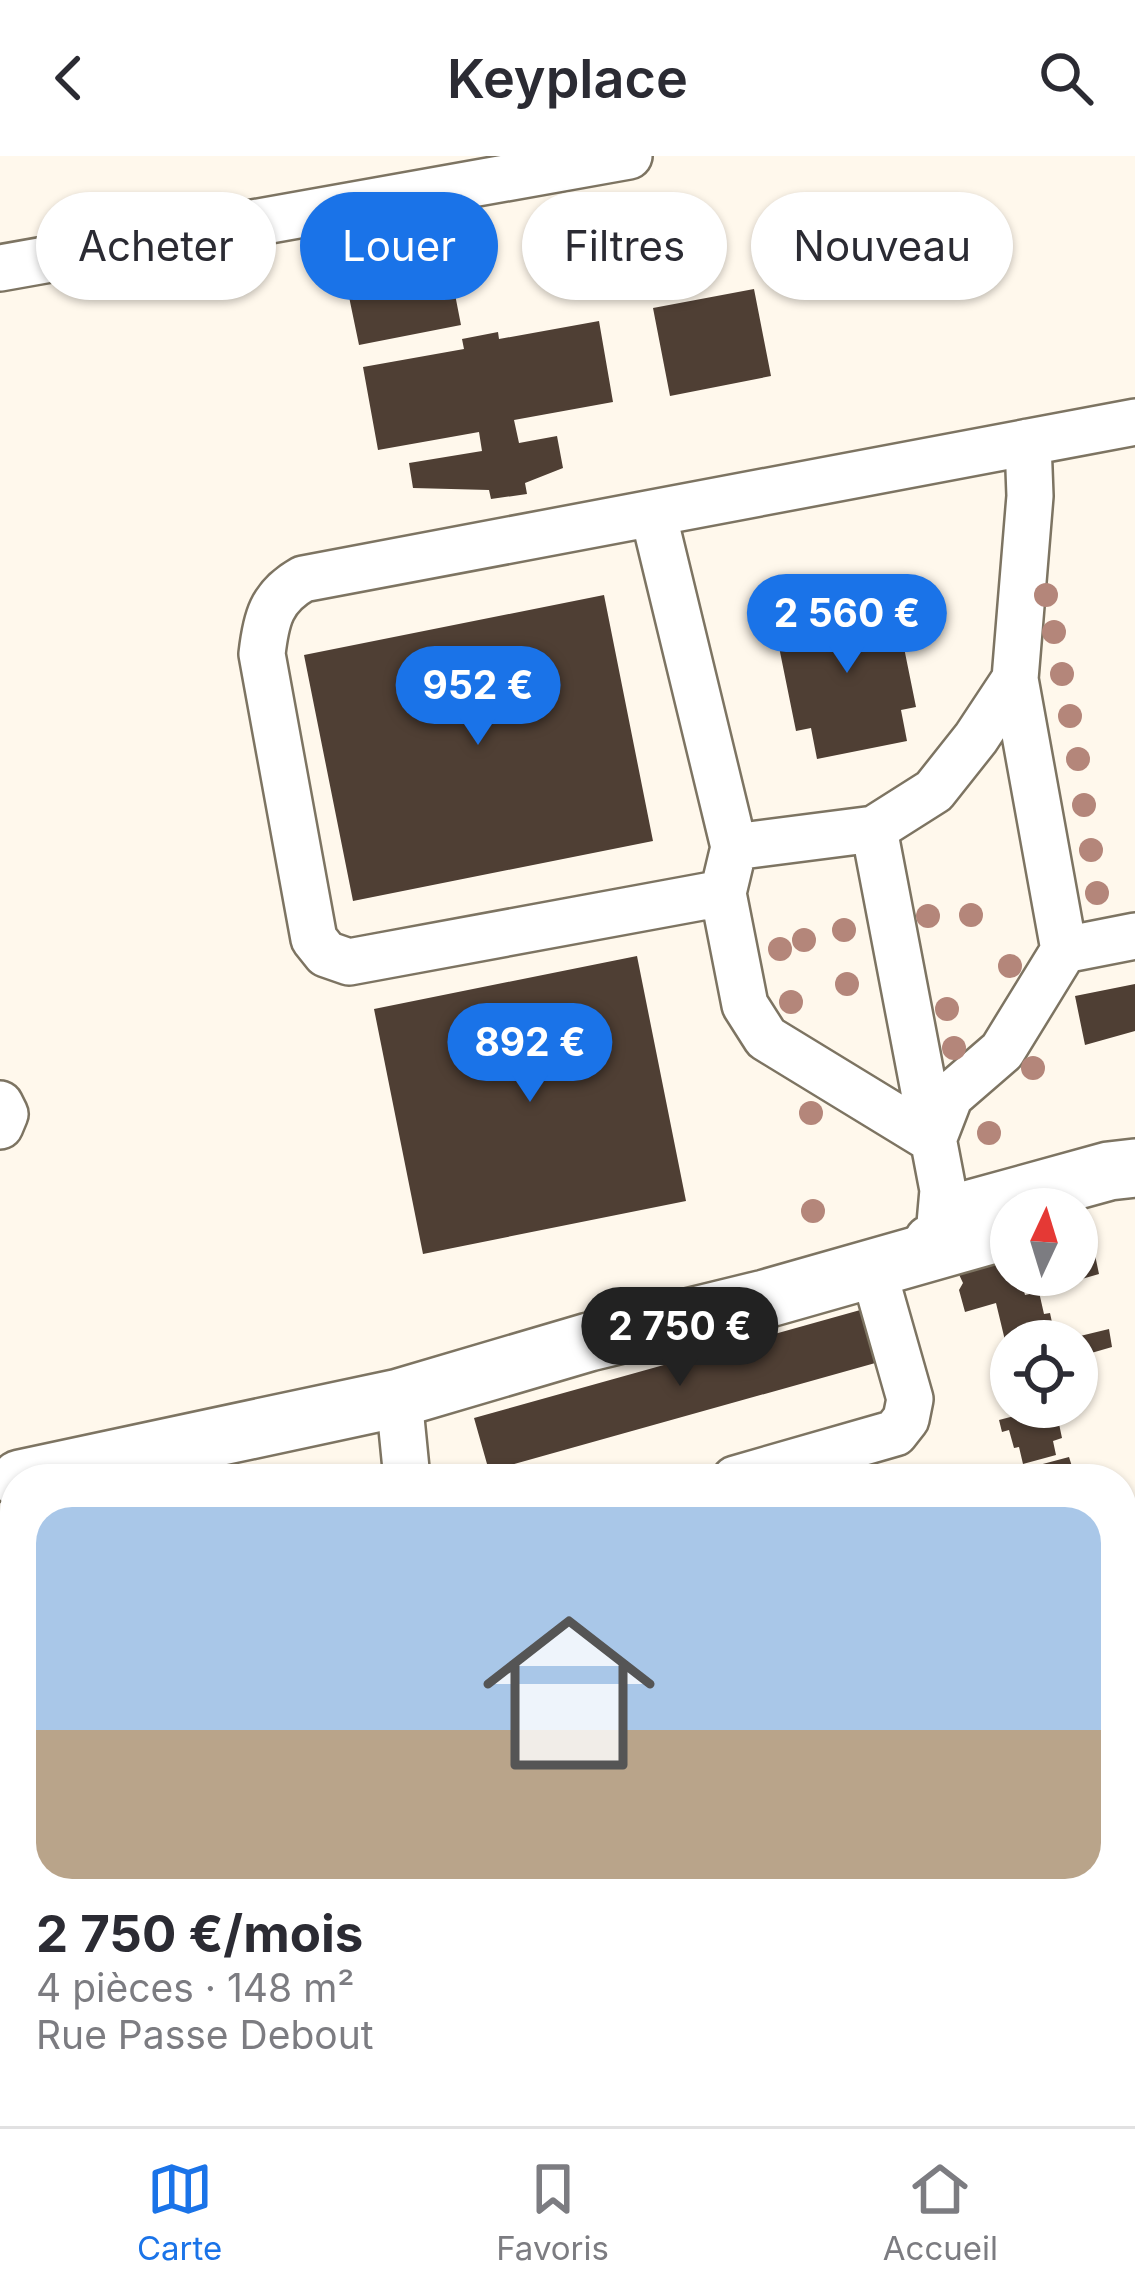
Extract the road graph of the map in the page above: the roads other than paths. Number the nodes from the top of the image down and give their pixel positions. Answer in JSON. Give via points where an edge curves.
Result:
{"nodes":[{"id":1,"x":629,"y":156,"type":"edge"},
{"id":2,"x":0,"y":268,"type":"edge"},
{"id":3,"x":1135,"y":422,"type":"edge"},
{"id":4,"x":1028,"y":442,"type":"junction"},
{"id":5,"x":653,"y":513,"type":"junction"},
{"id":6,"x":1016,"y":679,"type":"junction"},
{"id":7,"x":874,"y":830,"type":"junction"},
{"id":8,"x":734,"y":847,"type":"junction"},
{"id":9,"x":723,"y":893,"type":"junction"},
{"id":10,"x":1135,"y":936,"type":"edge"},
{"id":11,"x":1064,"y":950,"type":"junction"},
{"id":12,"x":0,"y":1103,"type":"edge"},
{"id":13,"x":0,"y":1126,"type":"edge"},
{"id":14,"x":933,"y":1140,"type":"junction"},
{"id":15,"x":1135,"y":1168,"type":"edge"},
{"id":16,"x":1135,"y":1194,"type":"edge"},
{"id":17,"x":1098,"y":1205,"type":"edge"},
{"id":18,"x":972,"y":1216,"type":"edge"},
{"id":19,"x":848,"y":1276,"type":"junction"},
{"id":20,"x":589,"y":1342,"type":"junction"},
{"id":21,"x":399,"y":1398,"type":"junction"},
{"id":22,"x":92,"y":1464,"type":"edge"},
{"id":23,"x":405,"y":1464,"type":"edge"},
{"id":24,"x":787,"y":1464,"type":"edge"}],
"edges":[{"from":1,"to":2,"type":"street"},
{"from":3,"to":4,"type":"street"},
{"from":4,"to":5,"type":"street"},
{"from":4,"to":6,"type":"street"},
{"from":5,"to":8,"type":"street"},
{"from":5,"to":9,"type":"street","via":[[303,579],[282,591],[266,617],[262,654],[314,939],[326,954],[350,962]]},
{"from":6,"to":7,"type":"street","via":[[934,791]]},
{"from":6,"to":11,"type":"street"},
{"from":7,"to":8,"type":"street"},
{"from":7,"to":14,"type":"street"},
{"from":8,"to":9,"type":"street"},
{"from":9,"to":14,"type":"street","via":[[745,1006],[766,1038]]},
{"from":10,"to":11,"type":"street"},
{"from":11,"to":14,"type":"street","via":[[1002,1051],[950,1096]]},
{"from":12,"to":13,"type":"street"},
{"from":14,"to":18,"type":"street"},
{"from":15,"to":18,"type":"main road"},
{"from":16,"to":17,"type":"main road"},
{"from":18,"to":19,"type":"main road"},
{"from":18,"to":20,"type":"main road","via":[[825,1249]]},
{"from":19,"to":20,"type":"main road"},
{"from":19,"to":24,"type":"street","via":[[910,1399],[906,1419],[895,1433]]},
{"from":20,"to":21,"type":"main road"},
{"from":21,"to":22,"type":"main road"},
{"from":21,"to":23,"type":"street"}]}
